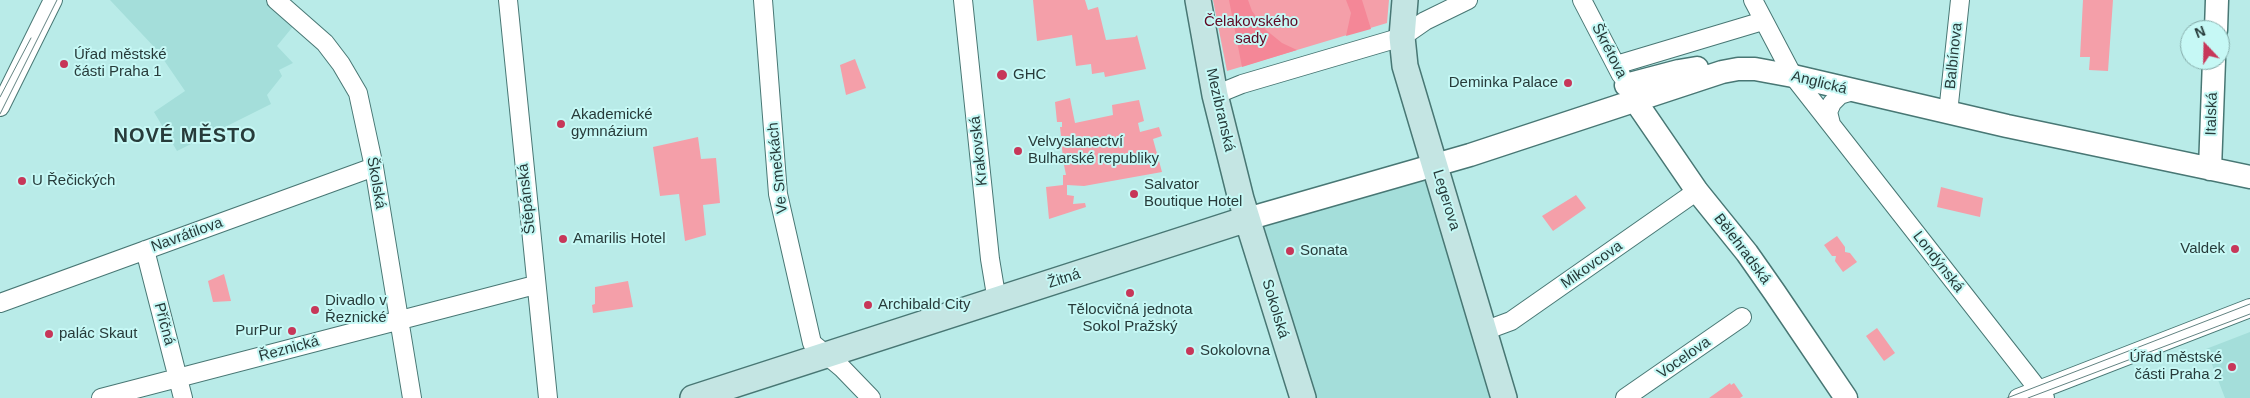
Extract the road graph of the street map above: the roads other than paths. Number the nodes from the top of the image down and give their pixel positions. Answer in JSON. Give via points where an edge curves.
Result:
{"nodes":[{"id":1,"x":53,"y":0,"type":"edge"},
{"id":2,"x":276,"y":0,"type":"edge"},
{"id":3,"x":508,"y":0,"type":"edge"},
{"id":4,"x":763,"y":0,"type":"edge"},
{"id":5,"x":963,"y":0,"type":"edge"},
{"id":6,"x":1198,"y":0,"type":"edge"},
{"id":7,"x":1405,"y":0,"type":"edge"},
{"id":8,"x":1468,"y":0,"type":"edge"},
{"id":9,"x":1582,"y":0,"type":"edge"},
{"id":10,"x":1753,"y":0,"type":"edge"},
{"id":11,"x":1960,"y":0,"type":"edge"},
{"id":12,"x":2217,"y":0,"type":"edge"},
{"id":13,"x":2216,"y":20,"type":"edge"},
{"id":14,"x":1763,"y":21,"type":"junction"},
{"id":15,"x":1402,"y":38,"type":"junction"},
{"id":16,"x":1616,"y":65,"type":"junction"},
{"id":17,"x":2214,"y":70,"type":"edge"},
{"id":18,"x":1793,"y":76,"type":"junction"},
{"id":19,"x":1854,"y":91,"type":"junction"},
{"id":20,"x":1631,"y":94,"type":"junction"},
{"id":21,"x":1215,"y":95,"type":"junction"},
{"id":22,"x":0,"y":107,"type":"edge"},
{"id":23,"x":1948,"y":113,"type":"junction"},
{"id":24,"x":1831,"y":124,"type":"junction"},
{"id":25,"x":1435,"y":165,"type":"junction"},
{"id":26,"x":374,"y":167,"type":"junction"},
{"id":27,"x":2210,"y":169,"type":"junction"},
{"id":28,"x":2250,"y":177,"type":"edge"},
{"id":29,"x":1696,"y":191,"type":"junction"},
{"id":30,"x":2250,"y":195,"type":"edge"},
{"id":31,"x":1247,"y":219,"type":"junction"},
{"id":32,"x":145,"y":250,"type":"junction"},
{"id":33,"x":535,"y":285,"type":"junction"},
{"id":34,"x":997,"y":301,"type":"junction"},
{"id":35,"x":0,"y":303,"type":"edge"},
{"id":36,"x":2250,"y":308,"type":"edge"},
{"id":37,"x":1742,"y":317,"type":"dead end"},
{"id":38,"x":398,"y":320,"type":"junction"},
{"id":39,"x":1484,"y":332,"type":"junction"},
{"id":40,"x":828,"y":355,"type":"junction"},
{"id":41,"x":178,"y":378,"type":"junction"},
{"id":42,"x":2042,"y":394,"type":"edge"},
{"id":43,"x":100,"y":398,"type":"edge"},
{"id":44,"x":183,"y":398,"type":"edge"},
{"id":45,"x":412,"y":398,"type":"edge"},
{"id":46,"x":548,"y":398,"type":"edge"},
{"id":47,"x":693,"y":398,"type":"edge"},
{"id":48,"x":871,"y":398,"type":"edge"},
{"id":49,"x":1303,"y":398,"type":"edge"},
{"id":50,"x":1504,"y":398,"type":"edge"},
{"id":51,"x":1625,"y":398,"type":"edge"},
{"id":52,"x":1846,"y":398,"type":"edge"},
{"id":53,"x":2018,"y":398,"type":"edge"}],
"edges":[{"from":1,"to":22,"type":"street"},
{"from":2,"to":26,"type":"street","name":"Školská","via":[[320,37],[350,78],[361,103]]},
{"from":3,"to":33,"type":"street","name":"Štěpánská"},
{"from":4,"to":40,"type":"street","name":"Ve Smečkách","via":[[778,194],[812,343]]},
{"from":5,"to":34,"type":"street","name":"Krakovská"},
{"from":6,"to":21,"type":"main road","name":"Mezibranská"},
{"from":7,"to":15,"type":"main road","name":"Legerova"},
{"from":8,"to":15,"type":"street","via":[[1425,21]]},
{"from":9,"to":16,"type":"street","name":"Škrétova"},
{"from":10,"to":14,"type":"street","name":"Londýnská"},
{"from":11,"to":23,"type":"street","name":"Balbínova"},
{"from":12,"to":13,"type":"street"},
{"from":14,"to":16,"type":"street"},
{"from":14,"to":18,"type":"street","name":"Londýnská"},
{"from":15,"to":21,"type":"street","via":[[1242,84]]},
{"from":15,"to":25,"type":"main road","name":"Legerova","via":[[1406,66]]},
{"from":16,"to":20,"type":"street","name":"Škrétova"},
{"from":17,"to":27,"type":"street","name":"Italská"},
{"from":18,"to":19,"type":"street","name":"Anglická"},
{"from":18,"to":20,"type":"street","name":"Anglická","via":[[1755,69],[1722,72]]},
{"from":18,"to":24,"type":"street","name":"Londýnská"},
{"from":19,"to":23,"type":"street","name":"Anglická"},
{"from":19,"to":24,"type":"street","via":[[1840,95],[1832,103],[1828,112]]},
{"from":20,"to":25,"type":"street","name":"Anglická"},
{"from":20,"to":29,"type":"street","name":"Bělehradská"},
{"from":21,"to":31,"type":"main road","name":"Mezibranská"},
{"from":23,"to":27,"type":"street","name":"Anglická"},
{"from":24,"to":42,"type":"street","name":"Londýnská"},
{"from":25,"to":31,"type":"street","name":"Žitná"},
{"from":25,"to":39,"type":"main road","name":"Legerova"},
{"from":26,"to":32,"type":"street","name":"Navrátilova"},
{"from":26,"to":38,"type":"street","name":"Školská"},
{"from":27,"to":28,"type":"street","name":"Anglická"},
{"from":27,"to":30,"type":"street","name":"Anglická"},
{"from":29,"to":39,"type":"street","name":"Mikovcova","via":[[1511,322]]},
{"from":29,"to":52,"type":"street","name":"Bělehradská","via":[[1747,253]]},
{"from":31,"to":34,"type":"main road","name":"Žitná"},
{"from":31,"to":49,"type":"main road","name":"Sokolská"},
{"from":32,"to":35,"type":"street","name":"Navrátilova"},
{"from":32,"to":41,"type":"street","name":"Příčná"},
{"from":33,"to":38,"type":"street","name":"Řeznická"},
{"from":33,"to":46,"type":"street","name":"Štěpánská"},
{"from":34,"to":40,"type":"main road","name":"Žitná"},
{"from":36,"to":42,"type":"street"},
{"from":37,"to":51,"type":"street","name":"Vocelova"},
{"from":38,"to":41,"type":"street","name":"Řeznická"},
{"from":38,"to":45,"type":"street","name":"Školská"},
{"from":39,"to":50,"type":"main road","name":"Legerova"},
{"from":40,"to":47,"type":"main road","name":"Žitná"},
{"from":40,"to":48,"type":"street","name":"Ve Smečkách"},
{"from":41,"to":43,"type":"street","name":"Řeznická"},
{"from":41,"to":44,"type":"street","name":"Příčná"},
{"from":42,"to":53,"type":"street"}]}
